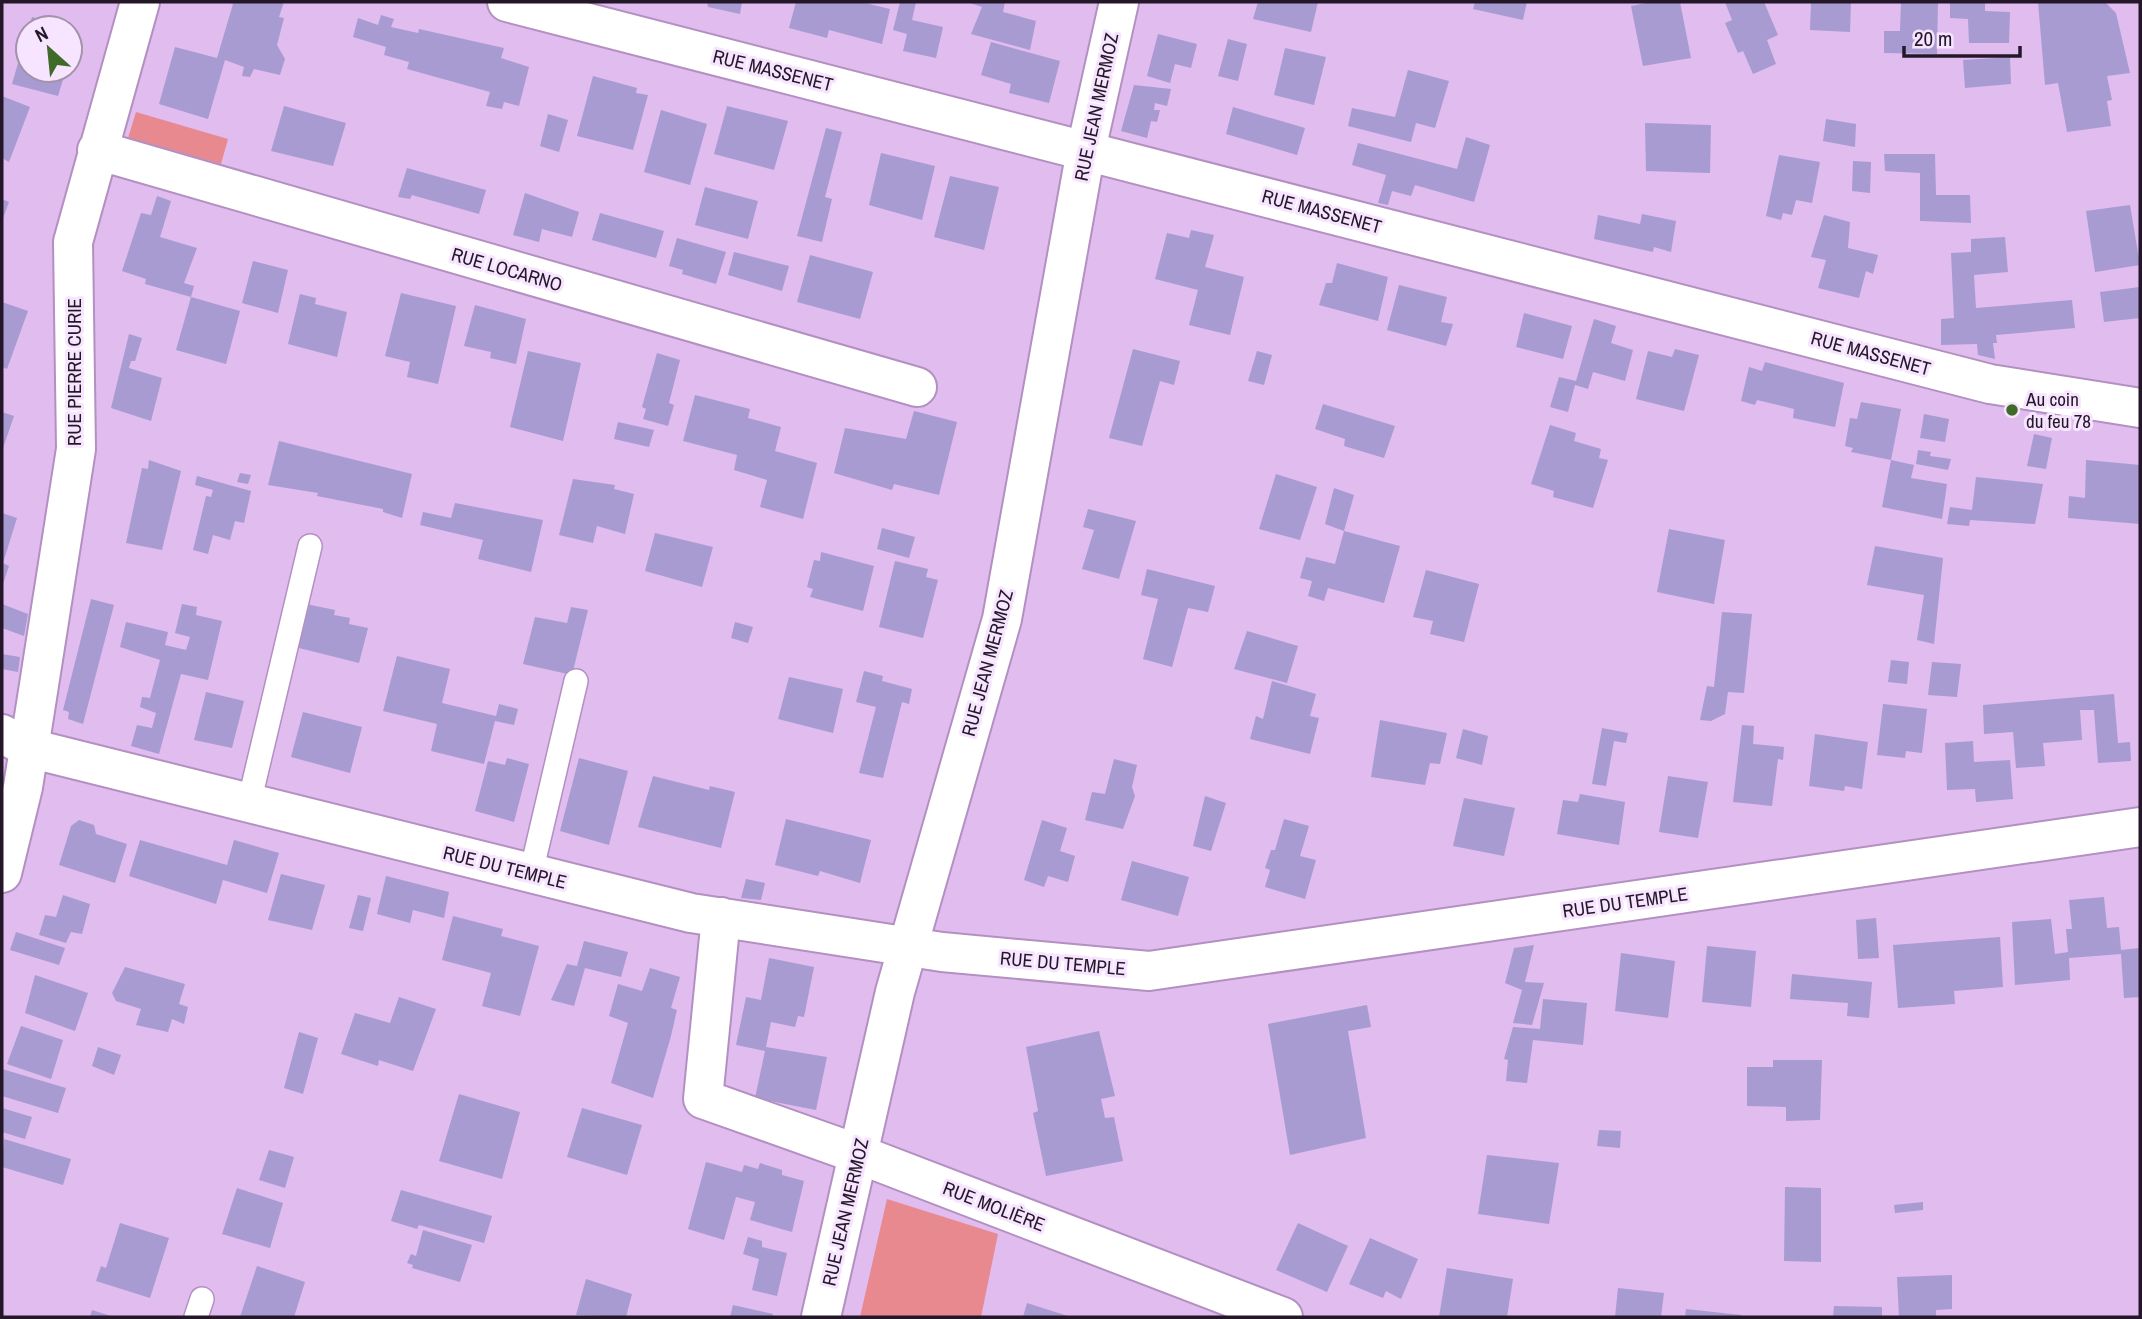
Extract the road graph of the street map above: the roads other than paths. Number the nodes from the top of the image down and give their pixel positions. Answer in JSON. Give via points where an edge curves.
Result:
{"nodes":[{"id":1,"x":140,"y":2,"type":"edge"},
{"id":2,"x":507,"y":2,"type":"edge"},
{"id":3,"x":1119,"y":2,"type":"edge"},
{"id":4,"x":97,"y":150,"type":"junction"},
{"id":5,"x":1086,"y":150,"type":"junction"},
{"id":6,"x":917,"y":387,"type":"dead end"},
{"id":7,"x":2140,"y":408,"type":"edge"},
{"id":8,"x":310,"y":546,"type":"dead end"},
{"id":9,"x":576,"y":681,"type":"dead end"},
{"id":10,"x":16,"y":741,"type":"edge"},
{"id":11,"x":248,"y":803,"type":"junction"},
{"id":12,"x":2140,"y":827,"type":"edge"},
{"id":13,"x":2,"y":873,"type":"edge"},
{"id":14,"x":531,"y":873,"type":"junction"},
{"id":15,"x":721,"y":917,"type":"junction"},
{"id":16,"x":909,"y":946,"type":"junction"},
{"id":17,"x":858,"y":1154,"type":"junction"},
{"id":18,"x":821,"y":1317,"type":"edge"},
{"id":19,"x":1283,"y":1317,"type":"edge"}],
"edges":[{"from":1,"to":4,"type":"street","name":"RUE PIERRE CURIE"},
{"from":2,"to":5,"type":"street","name":"RUE MASSENET"},
{"from":3,"to":5,"type":"street","name":"RUE JEAN MERMOZ"},
{"from":4,"to":6,"type":"street","name":"RUE LOCARNO"},
{"from":4,"to":10,"type":"street","name":"RUE PIERRE CURIE","via":[[73,242],[76,449]]},
{"from":5,"to":7,"type":"street","name":"RUE MASSENET","via":[[1990,384]]},
{"from":5,"to":16,"type":"street","name":"RUE JEAN MERMOZ","via":[[1002,619]]},
{"from":8,"to":11,"type":"lane"},
{"from":9,"to":14,"type":"lane"},
{"from":10,"to":11,"type":"street","name":"RUE DU TEMPLE"},
{"from":10,"to":13,"type":"street","name":"RUE PIERRE CURIE"},
{"from":11,"to":14,"type":"street","name":"RUE DU TEMPLE"},
{"from":12,"to":16,"type":"street","name":"RUE DU TEMPLE","via":[[1149,971]]},
{"from":14,"to":15,"type":"street","name":"RUE DU TEMPLE"},
{"from":15,"to":16,"type":"street","name":"RUE DU TEMPLE"},
{"from":15,"to":17,"type":"street","name":"RUE MOLIÈRE","via":[[703,1098]]},
{"from":16,"to":17,"type":"street","name":"RUE JEAN MERMOZ"},
{"from":17,"to":18,"type":"street","name":"RUE JEAN MERMOZ"},
{"from":17,"to":19,"type":"street","name":"RUE MOLIÈRE"}]}
